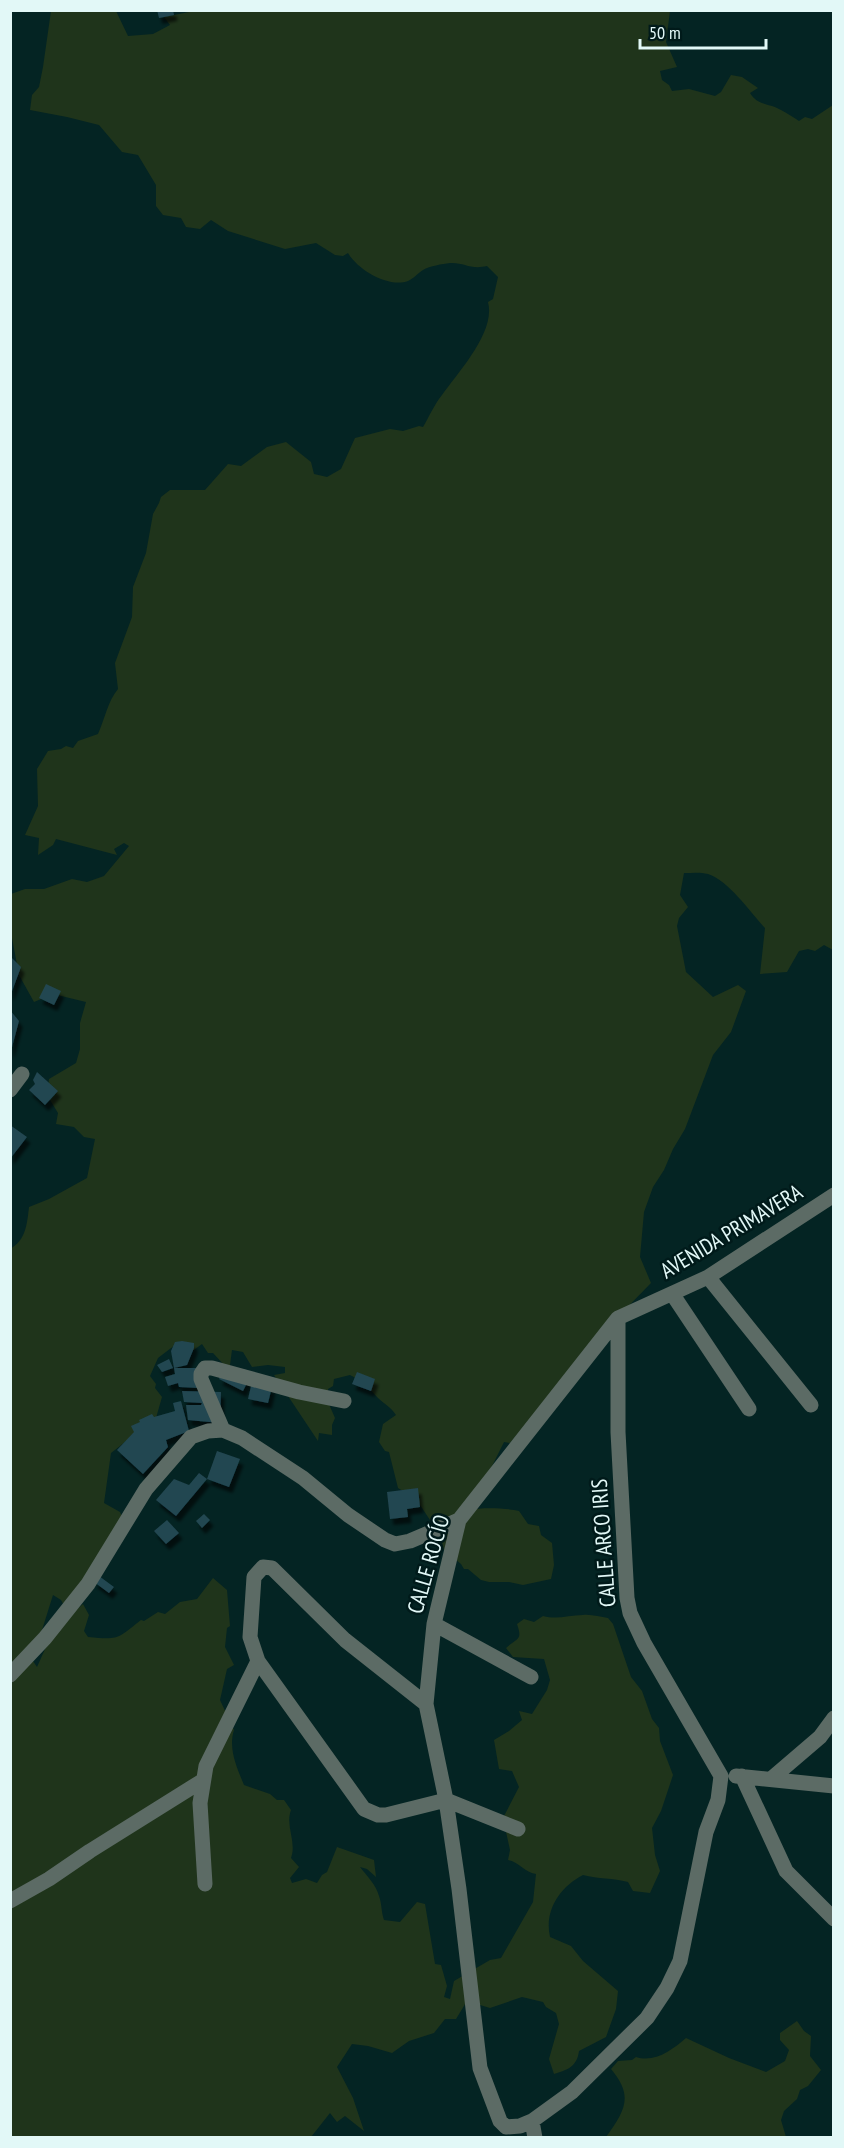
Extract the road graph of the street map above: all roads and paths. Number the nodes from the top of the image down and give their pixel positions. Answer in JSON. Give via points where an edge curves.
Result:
{"nodes":[{"id":1,"x":22,"y":1074,"type":"dead end"},
{"id":2,"x":10,"y":1089,"type":"edge"},
{"id":3,"x":834,"y":1195,"type":"edge"},
{"id":4,"x":708,"y":1277,"type":"junction"},
{"id":5,"x":673,"y":1295,"type":"junction"},
{"id":6,"x":618,"y":1318,"type":"junction"},
{"id":7,"x":344,"y":1401,"type":"dead end"},
{"id":8,"x":812,"y":1405,"type":"dead end"},
{"id":9,"x":749,"y":1409,"type":"dead end"},
{"id":10,"x":223,"y":1430,"type":"junction"},
{"id":11,"x":459,"y":1520,"type":"junction"},
{"id":12,"x":434,"y":1624,"type":"junction"},
{"id":13,"x":258,"y":1661,"type":"junction"},
{"id":14,"x":10,"y":1675,"type":"edge"},
{"id":15,"x":531,"y":1677,"type":"dead end"},
{"id":16,"x":426,"y":1704,"type":"junction"},
{"id":17,"x":834,"y":1718,"type":"edge"},
{"id":18,"x":721,"y":1776,"type":"junction"},
{"id":19,"x":742,"y":1776,"type":"junction"},
{"id":20,"x":771,"y":1779,"type":"junction"},
{"id":21,"x":202,"y":1781,"type":"junction"},
{"id":22,"x":834,"y":1786,"type":"edge"},
{"id":23,"x":446,"y":1800,"type":"junction"},
{"id":24,"x":518,"y":1829,"type":"dead end"},
{"id":25,"x":205,"y":1884,"type":"dead end"},
{"id":26,"x":10,"y":1901,"type":"edge"},
{"id":27,"x":834,"y":1919,"type":"edge"},
{"id":28,"x":532,"y":2121,"type":"junction"},
{"id":29,"x":535,"y":2138,"type":"edge"}],
"edges":[{"from":1,"to":2,"type":"street"},
{"from":3,"to":4,"type":"street","name":"AVENIDA PRIMAVERA"},
{"from":4,"to":5,"type":"street","name":"AVENIDA PRIMAVERA"},
{"from":4,"to":8,"type":"street"},
{"from":5,"to":6,"type":"street","name":"AVENIDA PRIMAVERA"},
{"from":5,"to":9,"type":"street"},
{"from":6,"to":11,"type":"street","name":"CALLE ROCÍO"},
{"from":6,"to":18,"type":"street","name":"CALLE ARCO IRIS","via":[[618,1432],[630,1613]]},
{"from":7,"to":10,"type":"street","via":[[205,1368],[201,1379]]},
{"from":10,"to":11,"type":"street","via":[[265,1452],[348,1515],[395,1544]]},
{"from":10,"to":14,"type":"street","via":[[191,1437],[146,1489],[88,1584]]},
{"from":11,"to":12,"type":"street","name":"CALLE ROCÍO"},
{"from":12,"to":15,"type":"street"},
{"from":12,"to":16,"type":"street","name":"CALLE ROCÍO"},
{"from":13,"to":16,"type":"street","via":[[250,1637],[254,1578],[263,1567],[272,1568],[345,1640]]},
{"from":13,"to":21,"type":"street","via":[[215,1745]]},
{"from":13,"to":23,"type":"street","via":[[364,1809],[386,1815]]},
{"from":16,"to":23,"type":"street","name":"CALLE ROCÍO"},
{"from":17,"to":20,"type":"street","via":[[820,1737]]},
{"from":18,"to":19,"type":"street"},
{"from":18,"to":28,"type":"street","via":[[680,1961],[667,1988],[647,2018],[622,2043],[572,2092]]},
{"from":19,"to":20,"type":"street"},
{"from":19,"to":27,"type":"street","via":[[786,1871]]},
{"from":20,"to":22,"type":"street"},
{"from":21,"to":25,"type":"street"},
{"from":21,"to":26,"type":"street"},
{"from":23,"to":24,"type":"street"},
{"from":23,"to":28,"type":"street","name":"CALLE ROCÍO","via":[[480,2068],[500,2121],[512,2128]]},
{"from":28,"to":29,"type":"street"}]}
